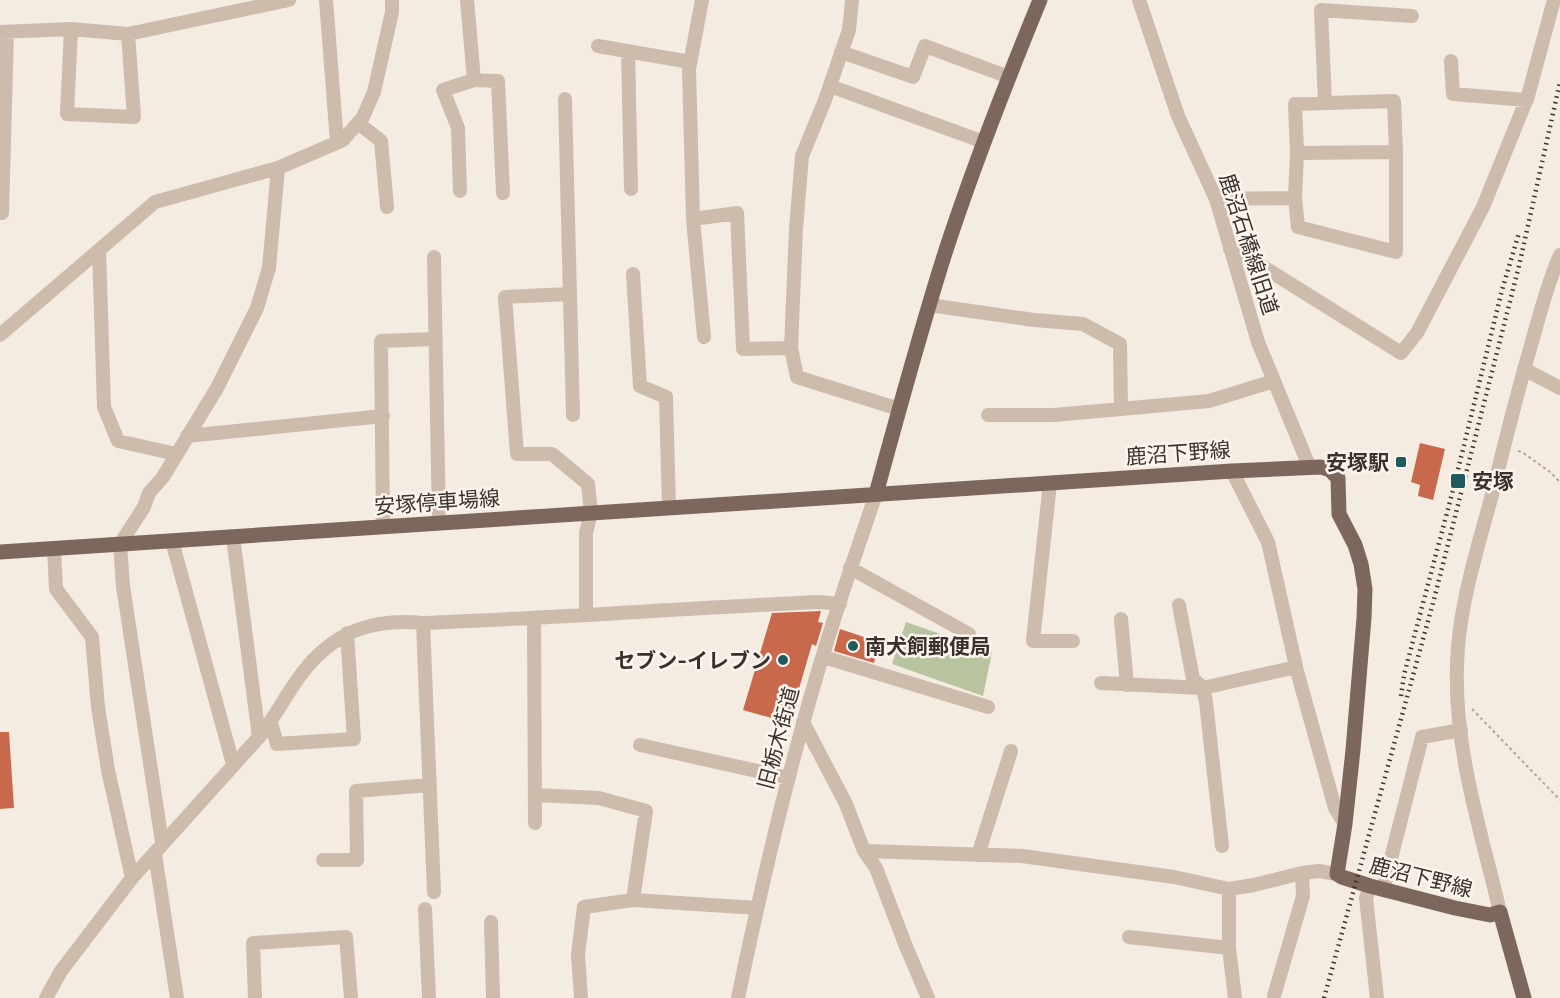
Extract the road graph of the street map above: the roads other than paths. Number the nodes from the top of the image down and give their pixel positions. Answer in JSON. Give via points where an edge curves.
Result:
{"nodes":[{"id":1,"x":289,"y":0,"type":"edge"},
{"id":2,"x":326,"y":0,"type":"edge"},
{"id":3,"x":392,"y":0,"type":"edge"},
{"id":4,"x":467,"y":0,"type":"edge"},
{"id":5,"x":702,"y":0,"type":"edge"},
{"id":6,"x":852,"y":0,"type":"edge"},
{"id":7,"x":1040,"y":0,"type":"edge"},
{"id":8,"x":1139,"y":0,"type":"edge"},
{"id":9,"x":1554,"y":0,"type":"edge"},
{"id":10,"x":220,"y":7,"type":"edge"},
{"id":11,"x":1412,"y":16,"type":"dead end"},
{"id":12,"x":71,"y":29,"type":"junction"},
{"id":13,"x":4,"y":32,"type":"edge"},
{"id":14,"x":128,"y":34,"type":"junction"},
{"id":15,"x":598,"y":46,"type":"dead end"},
{"id":16,"x":628,"y":51,"type":"junction"},
{"id":17,"x":841,"y":52,"type":"junction"},
{"id":18,"x":1451,"y":61,"type":"dead end"},
{"id":19,"x":690,"y":62,"type":"junction"},
{"id":20,"x":1009,"y":77,"type":"junction"},
{"id":21,"x":474,"y":80,"type":"junction"},
{"id":22,"x":830,"y":86,"type":"junction"},
{"id":23,"x":565,"y":99,"type":"dead end"},
{"id":24,"x":1527,"y":100,"type":"junction"},
{"id":25,"x":1325,"y":103,"type":"junction"},
{"id":26,"x":358,"y":123,"type":"junction"},
{"id":27,"x":337,"y":142,"type":"junction"},
{"id":28,"x":984,"y":142,"type":"junction"},
{"id":29,"x":1396,"y":152,"type":"junction"},
{"id":30,"x":1297,"y":153,"type":"junction"},
{"id":31,"x":278,"y":168,"type":"junction"},
{"id":32,"x":631,"y":189,"type":"dead end"},
{"id":33,"x":460,"y":191,"type":"dead end"},
{"id":34,"x":503,"y":193,"type":"dead end"},
{"id":35,"x":1295,"y":198,"type":"junction"},
{"id":36,"x":1216,"y":199,"type":"junction"},
{"id":37,"x":387,"y":207,"type":"dead end"},
{"id":38,"x":2,"y":213,"type":"dead end"},
{"id":39,"x":693,"y":219,"type":"junction"},
{"id":40,"x":1230,"y":249,"type":"junction"},
{"id":41,"x":99,"y":250,"type":"junction"},
{"id":42,"x":1560,"y":255,"type":"edge"},
{"id":43,"x":434,"y":257,"type":"dead end"},
{"id":44,"x":633,"y":274,"type":"dead end"},
{"id":45,"x":570,"y":294,"type":"junction"},
{"id":46,"x":929,"y":305,"type":"junction"},
{"id":47,"x":0,"y":335,"type":"edge"},
{"id":48,"x":704,"y":337,"type":"dead end"},
{"id":49,"x":435,"y":339,"type":"junction"},
{"id":50,"x":791,"y":348,"type":"junction"},
{"id":51,"x":1524,"y":369,"type":"junction"},
{"id":52,"x":1274,"y":381,"type":"junction"},
{"id":53,"x":1560,"y":388,"type":"edge"},
{"id":54,"x":1121,"y":409,"type":"junction"},
{"id":55,"x":899,"y":410,"type":"junction"},
{"id":56,"x":573,"y":415,"type":"dead end"},
{"id":57,"x":988,"y":415,"type":"dead end"},
{"id":58,"x":383,"y":416,"type":"junction"},
{"id":59,"x":188,"y":436,"type":"junction"},
{"id":60,"x":176,"y":454,"type":"junction"},
{"id":61,"x":1309,"y":466,"type":"junction"},
{"id":62,"x":1232,"y":471,"type":"junction"},
{"id":63,"x":1050,"y":483,"type":"junction"},
{"id":64,"x":876,"y":494,"type":"junction"},
{"id":65,"x":669,"y":508,"type":"junction"},
{"id":66,"x":591,"y":513,"type":"junction"},
{"id":67,"x":439,"y":523,"type":"junction"},
{"id":68,"x":383,"y":527,"type":"junction"},
{"id":69,"x":233,"y":537,"type":"junction"},
{"id":70,"x":172,"y":541,"type":"junction"},
{"id":71,"x":120,"y":544,"type":"junction"},
{"id":72,"x":54,"y":549,"type":"junction"},
{"id":73,"x":0,"y":552,"type":"edge"},
{"id":74,"x":850,"y":568,"type":"junction"},
{"id":75,"x":840,"y":604,"type":"junction"},
{"id":76,"x":1179,"y":605,"type":"dead end"},
{"id":77,"x":586,"y":614,"type":"junction"},
{"id":78,"x":534,"y":618,"type":"junction"},
{"id":79,"x":1121,"y":619,"type":"dead end"},
{"id":80,"x":423,"y":623,"type":"junction"},
{"id":81,"x":347,"y":633,"type":"junction"},
{"id":82,"x":969,"y":634,"type":"dead end"},
{"id":83,"x":1073,"y":641,"type":"dead end"},
{"id":84,"x":824,"y":657,"type":"junction"},
{"id":85,"x":1296,"y":667,"type":"junction"},
{"id":86,"x":1101,"y":683,"type":"dead end"},
{"id":87,"x":1127,"y":685,"type":"junction"},
{"id":88,"x":1203,"y":688,"type":"junction"},
{"id":89,"x":988,"y":706,"type":"dead end"},
{"id":90,"x":803,"y":722,"type":"junction"},
{"id":91,"x":271,"y":723,"type":"junction"},
{"id":92,"x":1461,"y":730,"type":"junction"},
{"id":93,"x":259,"y":737,"type":"junction"},
{"id":94,"x":640,"y":745,"type":"dead end"},
{"id":95,"x":1011,"y":751,"type":"dead end"},
{"id":96,"x":233,"y":764,"type":"junction"},
{"id":97,"x":789,"y":778,"type":"junction"},
{"id":98,"x":430,"y":785,"type":"junction"},
{"id":99,"x":535,"y":795,"type":"junction"},
{"id":100,"x":535,"y":823,"type":"dead end"},
{"id":101,"x":1345,"y":824,"type":"junction"},
{"id":102,"x":1222,"y":846,"type":"dead end"},
{"id":103,"x":159,"y":848,"type":"junction"},
{"id":104,"x":864,"y":851,"type":"junction"},
{"id":105,"x":978,"y":855,"type":"junction"},
{"id":106,"x":323,"y":860,"type":"dead end"},
{"id":107,"x":1302,"y":873,"type":"junction"},
{"id":108,"x":1336,"y":873,"type":"junction"},
{"id":109,"x":132,"y":878,"type":"junction"},
{"id":110,"x":1376,"y":888,"type":"junction"},
{"id":111,"x":1229,"y":889,"type":"junction"},
{"id":112,"x":434,"y":892,"type":"dead end"},
{"id":113,"x":633,"y":900,"type":"junction"},
{"id":114,"x":757,"y":908,"type":"junction"},
{"id":115,"x":425,"y":909,"type":"dead end"},
{"id":116,"x":1500,"y":912,"type":"junction"},
{"id":117,"x":491,"y":922,"type":"dead end"},
{"id":118,"x":1129,"y":937,"type":"dead end"},
{"id":119,"x":1229,"y":948,"type":"junction"},
{"id":120,"x":1274,"y":996,"type":"dead end"},
{"id":121,"x":46,"y":998,"type":"edge"},
{"id":122,"x":177,"y":998,"type":"edge"},
{"id":123,"x":255,"y":998,"type":"edge"},
{"id":124,"x":351,"y":998,"type":"edge"},
{"id":125,"x":429,"y":998,"type":"edge"},
{"id":126,"x":492,"y":998,"type":"edge"},
{"id":127,"x":581,"y":998,"type":"edge"},
{"id":128,"x":738,"y":998,"type":"edge"},
{"id":129,"x":928,"y":998,"type":"edge"},
{"id":130,"x":1235,"y":998,"type":"edge"},
{"id":131,"x":1377,"y":998,"type":"edge"},
{"id":132,"x":1524,"y":998,"type":"edge"}],
"edges":[{"from":1,"to":10,"type":"street"},
{"from":2,"to":27,"type":"street"},
{"from":3,"to":26,"type":"street","via":[[374,92]]},
{"from":4,"to":21,"type":"street"},
{"from":5,"to":19,"type":"street"},
{"from":6,"to":17,"type":"street","via":[[849,30]]},
{"from":7,"to":20,"type":"main road"},
{"from":8,"to":36,"type":"street","name":"鹿沼石橋線旧道","via":[[1178,116]]},
{"from":9,"to":24,"type":"street"},
{"from":10,"to":14,"type":"street"},
{"from":11,"to":25,"type":"street","via":[[1321,10]]},
{"from":12,"to":13,"type":"street"},
{"from":12,"to":14,"type":"street"},
{"from":12,"to":14,"type":"street","via":[[67,114],[134,117]]},
{"from":13,"to":38,"type":"street"},
{"from":15,"to":16,"type":"street"},
{"from":16,"to":19,"type":"street"},
{"from":16,"to":32,"type":"street"},
{"from":17,"to":20,"type":"street","via":[[913,77],[924,46]]},
{"from":17,"to":22,"type":"street"},
{"from":18,"to":24,"type":"street","via":[[1453,94]]},
{"from":19,"to":39,"type":"street"},
{"from":20,"to":28,"type":"main road"},
{"from":21,"to":33,"type":"street","via":[[443,90],[458,128]]},
{"from":21,"to":34,"type":"street","via":[[498,81]]},
{"from":22,"to":28,"type":"street"},
{"from":22,"to":50,"type":"street","via":[[802,156]]},
{"from":23,"to":45,"type":"street"},
{"from":24,"to":40,"type":"street","via":[[1483,207],[1417,333],[1401,353]]},
{"from":25,"to":29,"type":"street","via":[[1394,101]]},
{"from":25,"to":30,"type":"street","via":[[1295,104]]},
{"from":26,"to":27,"type":"street"},
{"from":26,"to":37,"type":"street","via":[[381,141]]},
{"from":27,"to":31,"type":"street"},
{"from":28,"to":46,"type":"main road"},
{"from":29,"to":30,"type":"street"},
{"from":29,"to":35,"type":"street","via":[[1396,252],[1298,227]]},
{"from":30,"to":35,"type":"street"},
{"from":31,"to":41,"type":"street","via":[[154,202]]},
{"from":31,"to":59,"type":"street","via":[[269,268],[257,308]]},
{"from":35,"to":36,"type":"street"},
{"from":36,"to":40,"type":"street","name":"鹿沼石橋線旧道"},
{"from":39,"to":48,"type":"street"},
{"from":39,"to":50,"type":"street","via":[[737,213],[743,349]]},
{"from":40,"to":52,"type":"street","name":"鹿沼石橋線旧道"},
{"from":41,"to":47,"type":"street"},
{"from":41,"to":60,"type":"street","via":[[104,407],[118,441]]},
{"from":42,"to":51,"type":"street"},
{"from":43,"to":49,"type":"street"},
{"from":44,"to":65,"type":"street","via":[[640,386],[666,397]]},
{"from":45,"to":56,"type":"street"},
{"from":45,"to":66,"type":"street","via":[[505,297],[517,454],[552,454],[588,484]]},
{"from":46,"to":54,"type":"street","via":[[1083,324],[1120,344]]},
{"from":46,"to":55,"type":"main road"},
{"from":49,"to":58,"type":"street","via":[[381,341]]},
{"from":49,"to":67,"type":"street"},
{"from":50,"to":55,"type":"street","via":[[797,377]]},
{"from":51,"to":53,"type":"street"},
{"from":51,"to":92,"type":"street","via":[[1461,624],[1456,664]]},
{"from":52,"to":54,"type":"street","via":[[1209,401]]},
{"from":52,"to":61,"type":"street","name":"鹿沼石橋線旧道"},
{"from":54,"to":57,"type":"street"},
{"from":55,"to":64,"type":"main road"},
{"from":58,"to":59,"type":"street"},
{"from":58,"to":68,"type":"street"},
{"from":59,"to":60,"type":"street"},
{"from":60,"to":71,"type":"street"},
{"from":61,"to":62,"type":"main road","name":"鹿沼下野線"},
{"from":61,"to":101,"type":"main road","name":"鹿沼下野線","via":[[1330,470],[1338,478],[1339,514],[1355,545],[1365,589]]},
{"from":62,"to":63,"type":"main road","name":"鹿沼下野線"},
{"from":62,"to":85,"type":"street","via":[[1268,542]]},
{"from":63,"to":64,"type":"main road","name":"鹿沼下野線"},
{"from":63,"to":83,"type":"street","via":[[1033,641]]},
{"from":64,"to":65,"type":"main road","name":"安塚停車場線"},
{"from":64,"to":74,"type":"street","name":"旧栃木街道"},
{"from":65,"to":66,"type":"main road","name":"安塚停車場線"},
{"from":66,"to":67,"type":"main road","name":"安塚停車場線"},
{"from":66,"to":77,"type":"street","via":[[586,533]]},
{"from":67,"to":68,"type":"main road","name":"安塚停車場線"},
{"from":68,"to":69,"type":"main road","name":"安塚停車場線"},
{"from":69,"to":70,"type":"main road","name":"安塚停車場線"},
{"from":69,"to":93,"type":"street"},
{"from":70,"to":71,"type":"main road","name":"安塚停車場線"},
{"from":70,"to":96,"type":"street"},
{"from":71,"to":72,"type":"main road","name":"安塚停車場線"},
{"from":71,"to":103,"type":"street"},
{"from":72,"to":73,"type":"main road","name":"安塚停車場線"},
{"from":72,"to":109,"type":"street","via":[[56,589],[92,637],[108,770]]},
{"from":74,"to":75,"type":"street","name":"旧栃木街道"},
{"from":74,"to":82,"type":"street"},
{"from":75,"to":77,"type":"street"},
{"from":75,"to":84,"type":"street","name":"旧栃木街道"},
{"from":76,"to":88,"type":"street","via":[[1193,679]]},
{"from":77,"to":78,"type":"street"},
{"from":78,"to":80,"type":"street"},
{"from":78,"to":99,"type":"street"},
{"from":79,"to":87,"type":"street"},
{"from":80,"to":81,"type":"street","via":[[380,624]]},
{"from":80,"to":98,"type":"street"},
{"from":81,"to":91,"type":"street","via":[[306,667]]},
{"from":81,"to":91,"type":"street","via":[[354,739],[277,744]]},
{"from":84,"to":89,"type":"street"},
{"from":84,"to":90,"type":"street","name":"旧栃木街道"},
{"from":85,"to":88,"type":"street"},
{"from":85,"to":101,"type":"street","via":[[1335,808]]},
{"from":86,"to":87,"type":"street"},
{"from":87,"to":88,"type":"street"},
{"from":88,"to":102,"type":"street"},
{"from":90,"to":97,"type":"street","name":"旧栃木街道"},
{"from":90,"to":104,"type":"street","via":[[846,804]]},
{"from":91,"to":93,"type":"street"},
{"from":92,"to":110,"type":"street","via":[[1422,737]]},
{"from":92,"to":116,"type":"street"},
{"from":93,"to":96,"type":"street"},
{"from":94,"to":97,"type":"street"},
{"from":95,"to":105,"type":"street"},
{"from":96,"to":103,"type":"street"},
{"from":97,"to":114,"type":"street","name":"旧栃木街道"},
{"from":98,"to":106,"type":"street","via":[[356,791],[357,860]]},
{"from":98,"to":112,"type":"street"},
{"from":99,"to":100,"type":"street"},
{"from":99,"to":113,"type":"street","via":[[599,798],[646,811]]},
{"from":101,"to":108,"type":"main road","name":"鹿沼下野線"},
{"from":103,"to":109,"type":"street"},
{"from":103,"to":122,"type":"street"},
{"from":104,"to":105,"type":"street"},
{"from":104,"to":129,"type":"street","via":[[876,868]]},
{"from":105,"to":111,"type":"street","via":[[1022,856],[1173,877]]},
{"from":107,"to":108,"type":"street"},
{"from":107,"to":111,"type":"street"},
{"from":107,"to":120,"type":"street","via":[[1303,896]]},
{"from":108,"to":110,"type":"main road","name":"鹿沼下野線"},
{"from":109,"to":121,"type":"street","via":[[61,971]]},
{"from":110,"to":116,"type":"main road","name":"鹿沼下野線","via":[[1480,914]]},
{"from":110,"to":131,"type":"street","via":[[1366,898]]},
{"from":111,"to":119,"type":"street"},
{"from":113,"to":114,"type":"street"},
{"from":113,"to":127,"type":"street","via":[[584,908],[578,954]]},
{"from":114,"to":128,"type":"street","name":"旧栃木街道"},
{"from":115,"to":125,"type":"street"},
{"from":116,"to":132,"type":"main road"},
{"from":117,"to":126,"type":"street"},
{"from":118,"to":119,"type":"street"},
{"from":119,"to":130,"type":"street"},
{"from":123,"to":124,"type":"street","via":[[253,944],[346,937]]}]}
